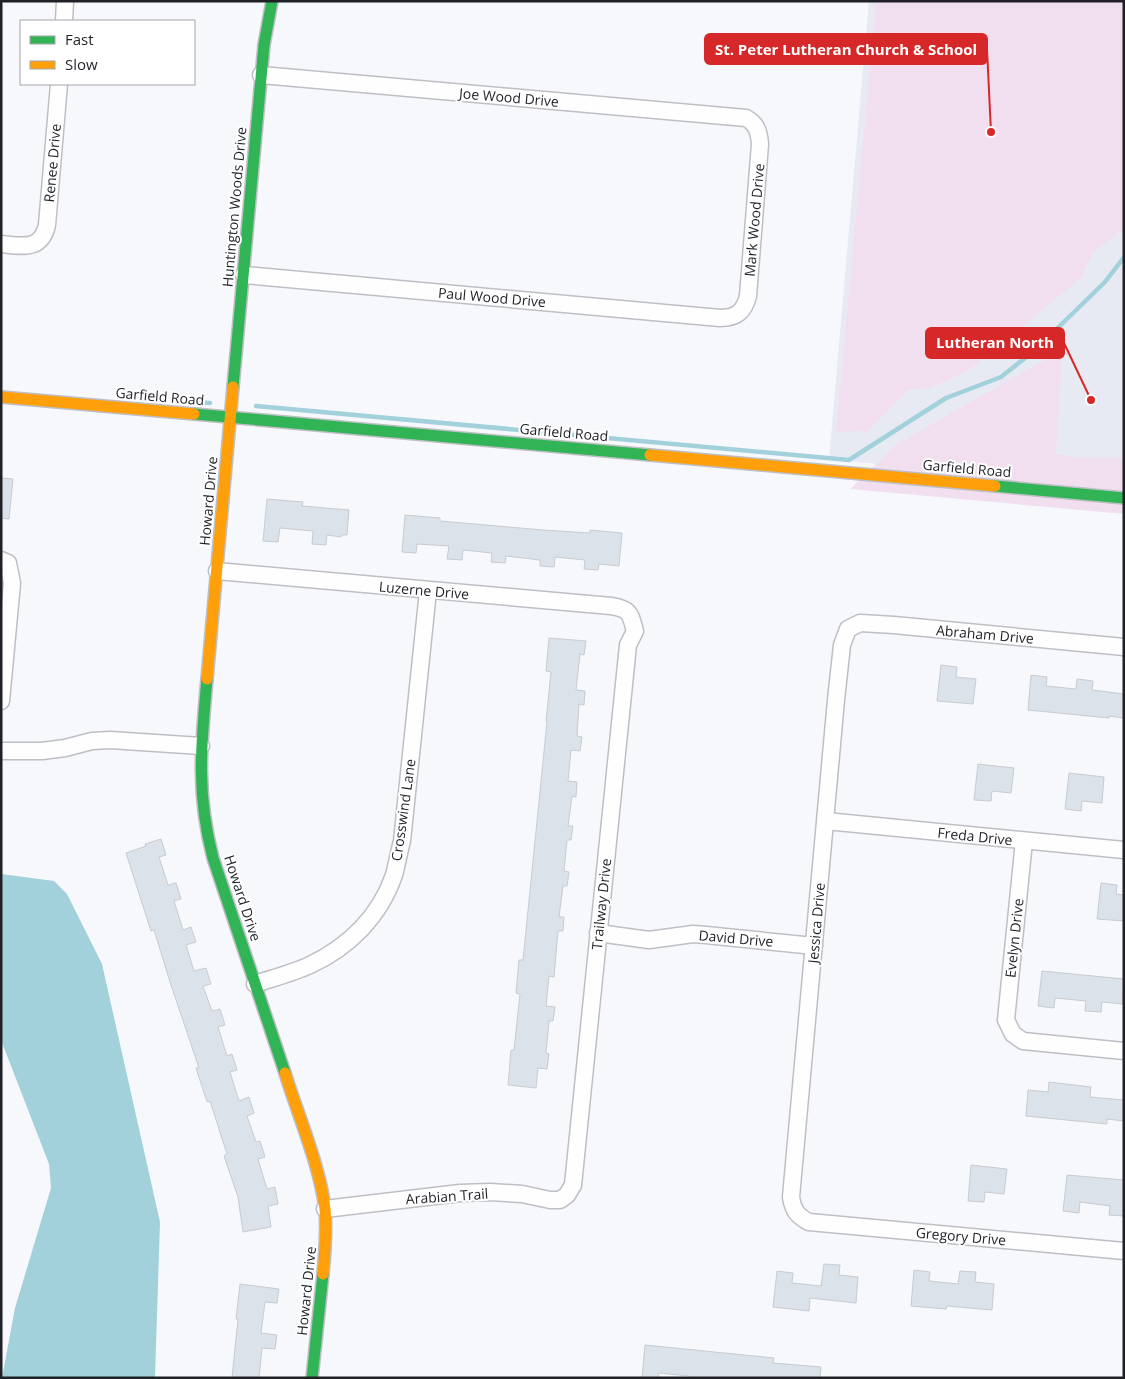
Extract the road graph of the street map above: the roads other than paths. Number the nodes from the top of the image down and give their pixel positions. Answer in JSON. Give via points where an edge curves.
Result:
{"nodes":[{"id":1,"x":65,"y":1,"type":"edge"},
{"id":2,"x":272,"y":1,"type":"edge"},
{"id":3,"x":64,"y":20,"type":"edge"},
{"id":4,"x":261,"y":75,"type":"junction"},
{"id":5,"x":59,"y":85,"type":"edge"},
{"id":6,"x":755,"y":125,"type":"joint"},
{"id":7,"x":1,"y":244,"type":"edge"},
{"id":8,"x":244,"y":275,"type":"junction"},
{"id":9,"x":739,"y":313,"type":"joint"},
{"id":10,"x":1,"y":396,"type":"edge"},
{"id":11,"x":231,"y":417,"type":"junction"},
{"id":12,"x":1124,"y":498,"type":"edge"},
{"id":13,"x":4,"y":561,"type":"edge"},
{"id":14,"x":217,"y":571,"type":"junction"},
{"id":15,"x":428,"y":591,"type":"junction"},
{"id":16,"x":630,"y":613,"type":"joint"},
{"id":17,"x":848,"y":629,"type":"joint"},
{"id":18,"x":1124,"y":647,"type":"edge"},
{"id":19,"x":1,"y":701,"type":"edge"},
{"id":20,"x":201,"y":746,"type":"junction"},
{"id":21,"x":1,"y":750,"type":"edge"},
{"id":22,"x":826,"y":821,"type":"junction"},
{"id":23,"x":1024,"y":841,"type":"junction"},
{"id":24,"x":1124,"y":850,"type":"edge"},
{"id":25,"x":598,"y":933,"type":"junction"},
{"id":26,"x":814,"y":946,"type":"junction"},
{"id":27,"x":255,"y":984,"type":"junction"},
{"id":28,"x":1124,"y":1051,"type":"edge"},
{"id":29,"x":567,"y":1196,"type":"joint"},
{"id":30,"x":326,"y":1208,"type":"junction"},
{"id":31,"x":799,"y":1217,"type":"joint"},
{"id":32,"x":1124,"y":1251,"type":"edge"},
{"id":33,"x":312,"y":1378,"type":"edge"}],
"edges":[{"from":1,"to":3,"type":"street"},
{"from":2,"to":4,"type":"street","name":"Huntington Woods Drive"},
{"from":4,"to":6,"type":"street","name":"Joe Wood Drive","via":[[738,117],[746,118]]},
{"from":4,"to":8,"type":"street","name":"Huntington Woods Drive"},
{"from":5,"to":7,"type":"street","name":"Renee Drive","via":[[45,235],[31,245]]},
{"from":6,"to":9,"type":"street","name":"Mark Wood Drive","via":[[760,144],[748,296]]},
{"from":8,"to":9,"type":"street","name":"Paul Wood Drive","via":[[720,318]]},
{"from":8,"to":11,"type":"street","name":"Huntington Woods Drive"},
{"from":10,"to":11,"type":"street","name":"Garfield Road"},
{"from":11,"to":12,"type":"street","name":"Garfield Road"},
{"from":11,"to":14,"type":"street","name":"Howard Drive"},
{"from":13,"to":19,"type":"street","via":[[12,583]]},
{"from":14,"to":15,"type":"street","name":"Luzerne Drive"},
{"from":14,"to":20,"type":"street","name":"Howard Drive"},
{"from":15,"to":16,"type":"street","name":"Luzerne Drive","via":[[611,606],[624,608]]},
{"from":15,"to":27,"type":"street","name":"Crosswind Lane","via":[[402,841],[394,875],[373,914],[344,945],[310,965]]},
{"from":16,"to":25,"type":"street","name":"Trailway Drive","via":[[635,631],[628,645]]},
{"from":17,"to":18,"type":"street","name":"Abraham Drive","via":[[860,623],[894,625]]},
{"from":17,"to":22,"type":"street","name":"Jessica Drive","via":[[842,645]]},
{"from":20,"to":21,"type":"street","via":[[110,740],[42,751]]},
{"from":20,"to":27,"type":"street","name":"Howard Drive","via":[[200,790],[207,834]]},
{"from":22,"to":23,"type":"street","name":"Freda Drive"},
{"from":22,"to":26,"type":"street","name":"Jessica Drive"},
{"from":23,"to":24,"type":"street","name":"Freda Drive"},
{"from":23,"to":28,"type":"street","name":"Evelyn Drive","via":[[1006,1020],[1013,1034],[1023,1041]]},
{"from":25,"to":26,"type":"street","name":"David Drive","via":[[648,940],[706,934]]},
{"from":25,"to":29,"type":"street","name":"Trailway Drive","via":[[573,1185]]},
{"from":26,"to":31,"type":"street","name":"Jessica Drive","via":[[791,1197]]},
{"from":27,"to":30,"type":"street","name":"Howard Drive","via":[[319,1177]]},
{"from":29,"to":30,"type":"street","name":"Arabian Trail","via":[[550,1200],[522,1194],[460,1193]]},
{"from":30,"to":33,"type":"street","name":"Howard Drive","via":[[325,1259]]},
{"from":31,"to":32,"type":"street","name":"Gregory Drive","via":[[821,1224]]}]}
